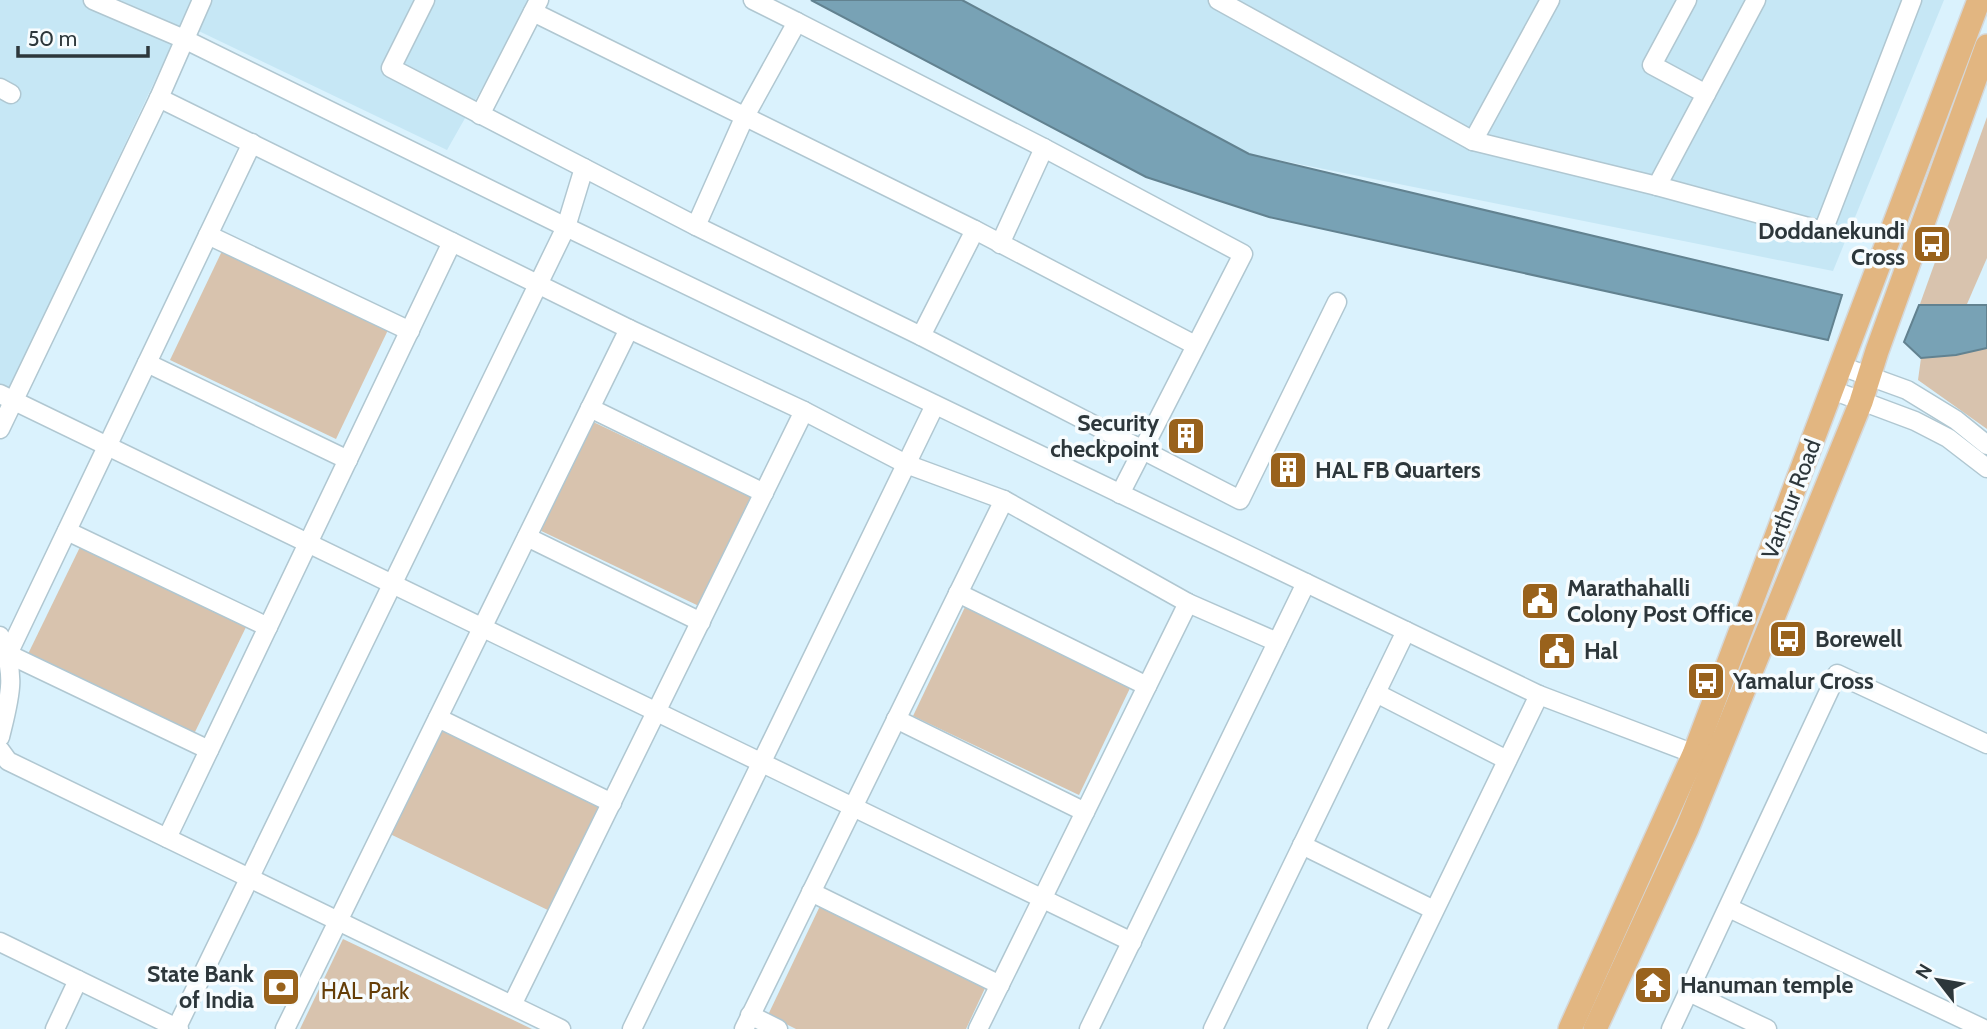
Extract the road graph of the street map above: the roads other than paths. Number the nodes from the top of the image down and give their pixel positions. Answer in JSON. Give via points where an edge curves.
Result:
{"nodes":[{"id":1,"x":93,"y":0,"type":"edge"},
{"id":2,"x":202,"y":0,"type":"edge"},
{"id":3,"x":425,"y":0,"type":"edge"},
{"id":4,"x":753,"y":0,"type":"edge"},
{"id":5,"x":1219,"y":0,"type":"edge"},
{"id":6,"x":1550,"y":0,"type":"edge"},
{"id":7,"x":1687,"y":0,"type":"edge"},
{"id":8,"x":1756,"y":0,"type":"edge"},
{"id":9,"x":1912,"y":0,"type":"edge"},
{"id":10,"x":1979,"y":0,"type":"edge"},
{"id":11,"x":536,"y":6,"type":"edge"},
{"id":12,"x":797,"y":22,"type":"junction"},
{"id":13,"x":184,"y":39,"type":"junction"},
{"id":14,"x":1987,"y":46,"type":"edge"},
{"id":15,"x":1706,"y":94,"type":"junction"},
{"id":16,"x":159,"y":98,"type":"junction"},
{"id":17,"x":480,"y":115,"type":"junction"},
{"id":18,"x":744,"y":118,"type":"junction"},
{"id":19,"x":1473,"y":141,"type":"junction"},
{"id":20,"x":252,"y":143,"type":"junction"},
{"id":21,"x":1044,"y":148,"type":"junction"},
{"id":22,"x":584,"y":168,"type":"junction"},
{"id":23,"x":1657,"y":186,"type":"junction"},
{"id":24,"x":566,"y":226,"type":"junction"},
{"id":25,"x":696,"y":226,"type":"junction"},
{"id":26,"x":975,"y":230,"type":"junction"},
{"id":27,"x":208,"y":235,"type":"junction"},
{"id":28,"x":452,"y":242,"type":"junction"},
{"id":29,"x":1000,"y":244,"type":"junction"},
{"id":30,"x":538,"y":284,"type":"junction"},
{"id":31,"x":1337,"y":302,"type":"dead end"},
{"id":32,"x":629,"y":329,"type":"junction"},
{"id":33,"x":410,"y":331,"type":"junction"},
{"id":34,"x":921,"y":336,"type":"junction"},
{"id":35,"x":1195,"y":345,"type":"junction"},
{"id":36,"x":147,"y":363,"type":"junction"},
{"id":37,"x":1840,"y":366,"type":"junction"},
{"id":38,"x":1869,"y":378,"type":"junction"},
{"id":39,"x":1832,"y":390,"type":"junction"},
{"id":40,"x":7,"y":397,"type":"edge"},
{"id":41,"x":1861,"y":402,"type":"junction"},
{"id":42,"x":935,"y":405,"type":"junction"},
{"id":43,"x":590,"y":408,"type":"junction"},
{"id":44,"x":804,"y":411,"type":"junction"},
{"id":45,"x":0,"y":429,"type":"edge"},
{"id":46,"x":1987,"y":445,"type":"edge"},
{"id":47,"x":107,"y":446,"type":"junction"},
{"id":48,"x":1142,"y":451,"type":"junction"},
{"id":49,"x":348,"y":460,"type":"junction"},
{"id":50,"x":906,"y":464,"type":"junction"},
{"id":51,"x":1987,"y":468,"type":"edge"},
{"id":52,"x":764,"y":493,"type":"junction"},
{"id":53,"x":1120,"y":494,"type":"junction"},
{"id":54,"x":1004,"y":500,"type":"junction"},
{"id":55,"x":66,"y":531,"type":"junction"},
{"id":56,"x":527,"y":537,"type":"junction"},
{"id":57,"x":308,"y":543,"type":"junction"},
{"id":58,"x":1306,"y":583,"type":"junction"},
{"id":59,"x":392,"y":584,"type":"junction"},
{"id":60,"x":958,"y":593,"type":"junction"},
{"id":61,"x":1188,"y":603,"type":"junction"},
{"id":62,"x":701,"y":622,"type":"junction"},
{"id":63,"x":268,"y":627,"type":"junction"},
{"id":64,"x":482,"y":628,"type":"junction"},
{"id":65,"x":1406,"y":631,"type":"junction"},
{"id":66,"x":0,"y":636,"type":"edge"},
{"id":67,"x":1277,"y":642,"type":"junction"},
{"id":68,"x":8,"y":654,"type":"junction"},
{"id":69,"x":1147,"y":686,"type":"junction"},
{"id":70,"x":1376,"y":693,"type":"junction"},
{"id":71,"x":1539,"y":695,"type":"junction"},
{"id":72,"x":656,"y":712,"type":"junction"},
{"id":73,"x":438,"y":718,"type":"junction"},
{"id":74,"x":896,"y":719,"type":"junction"},
{"id":75,"x":0,"y":737,"type":"edge"},
{"id":76,"x":1987,"y":744,"type":"edge"},
{"id":77,"x":0,"y":750,"type":"edge"},
{"id":78,"x":209,"y":750,"type":"junction"},
{"id":79,"x":1705,"y":758,"type":"junction"},
{"id":80,"x":1507,"y":760,"type":"junction"},
{"id":81,"x":761,"y":763,"type":"junction"},
{"id":82,"x":612,"y":803,"type":"junction"},
{"id":83,"x":853,"y":807,"type":"junction"},
{"id":84,"x":1085,"y":812,"type":"junction"},
{"id":85,"x":167,"y":838,"type":"junction"},
{"id":86,"x":1302,"y":845,"type":"junction"},
{"id":87,"x":250,"y":878,"type":"junction"},
{"id":88,"x":811,"y":892,"type":"junction"},
{"id":89,"x":1042,"y":899,"type":"junction"},
{"id":90,"x":1729,"y":908,"type":"junction"},
{"id":91,"x":1434,"y":910,"type":"junction"},
{"id":92,"x":338,"y":921,"type":"junction"},
{"id":93,"x":0,"y":942,"type":"edge"},
{"id":94,"x":1132,"y":942,"type":"junction"},
{"id":95,"x":78,"y":981,"type":"junction"},
{"id":96,"x":1000,"y":985,"type":"junction"},
{"id":97,"x":1689,"y":992,"type":"junction"},
{"id":98,"x":512,"y":1005,"type":"junction"},
{"id":99,"x":747,"y":1022,"type":"edge"},
{"id":100,"x":55,"y":1029,"type":"edge"},
{"id":101,"x":177,"y":1029,"type":"edge"},
{"id":102,"x":285,"y":1029,"type":"edge"},
{"id":103,"x":561,"y":1029,"type":"edge"},
{"id":104,"x":632,"y":1029,"type":"edge"},
{"id":105,"x":778,"y":1029,"type":"edge"},
{"id":106,"x":978,"y":1029,"type":"edge"},
{"id":107,"x":1089,"y":1029,"type":"edge"},
{"id":108,"x":1213,"y":1029,"type":"edge"},
{"id":109,"x":1377,"y":1029,"type":"edge"},
{"id":110,"x":1570,"y":1029,"type":"edge"},
{"id":111,"x":1595,"y":1029,"type":"edge"},
{"id":112,"x":1671,"y":1029,"type":"edge"},
{"id":113,"x":1767,"y":1029,"type":"edge"},
{"id":114,"x":1984,"y":1029,"type":"edge"}],
"edges":[{"from":1,"to":13,"type":"street"},
{"from":2,"to":13,"type":"street"},
{"from":3,"to":17,"type":"street","via":[[391,68]]},
{"from":4,"to":12,"type":"street"},
{"from":5,"to":19,"type":"street"},
{"from":6,"to":19,"type":"street"},
{"from":7,"to":15,"type":"street","via":[[1652,65]]},
{"from":8,"to":15,"type":"street"},
{"from":9,"to":23,"type":"street","via":[[1823,231]]},
{"from":10,"to":37,"type":"main road","name":"Varthur Road"},
{"from":11,"to":17,"type":"street"},
{"from":11,"to":18,"type":"street"},
{"from":12,"to":18,"type":"street"},
{"from":12,"to":21,"type":"street"},
{"from":13,"to":16,"type":"street"},
{"from":13,"to":24,"type":"street"},
{"from":14,"to":38,"type":"main road","name":"Varthur Road"},
{"from":15,"to":23,"type":"street"},
{"from":16,"to":20,"type":"street"},
{"from":16,"to":40,"type":"street"},
{"from":17,"to":22,"type":"street"},
{"from":18,"to":25,"type":"street"},
{"from":18,"to":26,"type":"street"},
{"from":19,"to":23,"type":"street"},
{"from":20,"to":27,"type":"street"},
{"from":20,"to":28,"type":"street"},
{"from":21,"to":29,"type":"street"},
{"from":21,"to":35,"type":"street","via":[[1243,254]]},
{"from":22,"to":24,"type":"street"},
{"from":22,"to":25,"type":"street"},
{"from":24,"to":30,"type":"street"},
{"from":24,"to":42,"type":"street"},
{"from":25,"to":34,"type":"street"},
{"from":26,"to":29,"type":"street"},
{"from":26,"to":34,"type":"street"},
{"from":27,"to":33,"type":"street"},
{"from":27,"to":36,"type":"street"},
{"from":28,"to":30,"type":"street"},
{"from":28,"to":33,"type":"street"},
{"from":29,"to":35,"type":"street"},
{"from":30,"to":32,"type":"street"},
{"from":30,"to":59,"type":"street"},
{"from":31,"to":48,"type":"street","via":[[1240,500]]},
{"from":32,"to":43,"type":"street"},
{"from":32,"to":44,"type":"street"},
{"from":33,"to":49,"type":"street"},
{"from":34,"to":48,"type":"street"},
{"from":35,"to":48,"type":"street"},
{"from":36,"to":47,"type":"street"},
{"from":36,"to":49,"type":"street"},
{"from":37,"to":38,"type":"street"},
{"from":37,"to":39,"type":"main road","name":"Varthur Road"},
{"from":38,"to":41,"type":"main road","name":"Varthur Road"},
{"from":38,"to":46,"type":"street","via":[[1907,390]]},
{"from":39,"to":41,"type":"street"},
{"from":39,"to":79,"type":"main road","name":"Varthur Road"},
{"from":40,"to":45,"type":"street"},
{"from":40,"to":47,"type":"street"},
{"from":41,"to":51,"type":"street","via":[[1948,438]]},
{"from":41,"to":79,"type":"main road","name":"Varthur Road"},
{"from":42,"to":50,"type":"street"},
{"from":42,"to":53,"type":"street"},
{"from":43,"to":52,"type":"street"},
{"from":43,"to":56,"type":"street"},
{"from":44,"to":50,"type":"street"},
{"from":44,"to":52,"type":"street"},
{"from":47,"to":55,"type":"street"},
{"from":47,"to":57,"type":"street"},
{"from":48,"to":53,"type":"street"},
{"from":49,"to":57,"type":"street"},
{"from":50,"to":54,"type":"street"},
{"from":50,"to":81,"type":"street"},
{"from":52,"to":62,"type":"street"},
{"from":53,"to":58,"type":"street"},
{"from":54,"to":60,"type":"street"},
{"from":54,"to":61,"type":"street"},
{"from":55,"to":63,"type":"street"},
{"from":55,"to":68,"type":"street"},
{"from":56,"to":62,"type":"street"},
{"from":56,"to":64,"type":"street"},
{"from":57,"to":59,"type":"street"},
{"from":57,"to":63,"type":"street"},
{"from":58,"to":65,"type":"street"},
{"from":58,"to":67,"type":"street"},
{"from":59,"to":64,"type":"street"},
{"from":59,"to":87,"type":"street"},
{"from":60,"to":69,"type":"street"},
{"from":60,"to":74,"type":"street"},
{"from":61,"to":67,"type":"street"},
{"from":61,"to":69,"type":"street"},
{"from":62,"to":72,"type":"street"},
{"from":63,"to":78,"type":"street"},
{"from":64,"to":72,"type":"street"},
{"from":64,"to":73,"type":"street"},
{"from":65,"to":70,"type":"street"},
{"from":65,"to":71,"type":"street"},
{"from":66,"to":68,"type":"street"},
{"from":67,"to":94,"type":"street"},
{"from":68,"to":75,"type":"street","via":[[12,673]]},
{"from":68,"to":78,"type":"street"},
{"from":69,"to":84,"type":"street"},
{"from":70,"to":80,"type":"street"},
{"from":70,"to":86,"type":"street"},
{"from":71,"to":79,"type":"street"},
{"from":71,"to":80,"type":"street"},
{"from":72,"to":81,"type":"street"},
{"from":72,"to":82,"type":"street"},
{"from":73,"to":82,"type":"street"},
{"from":73,"to":92,"type":"street"},
{"from":74,"to":83,"type":"street"},
{"from":74,"to":84,"type":"street"},
{"from":76,"to":90,"type":"street","via":[[1837,674]]},
{"from":77,"to":85,"type":"street","via":[[8,761]]},
{"from":78,"to":85,"type":"street"},
{"from":79,"to":110,"type":"main road","name":"Varthur Road","via":[[1666,821]]},
{"from":79,"to":111,"type":"main road","name":"Varthur Road","via":[[1687,829]]},
{"from":80,"to":91,"type":"street"},
{"from":81,"to":83,"type":"street"},
{"from":81,"to":104,"type":"street"},
{"from":82,"to":98,"type":"street"},
{"from":83,"to":88,"type":"street"},
{"from":83,"to":89,"type":"street"},
{"from":84,"to":89,"type":"street"},
{"from":85,"to":87,"type":"street"},
{"from":86,"to":91,"type":"street"},
{"from":86,"to":108,"type":"street"},
{"from":87,"to":92,"type":"street"},
{"from":87,"to":101,"type":"street"},
{"from":88,"to":96,"type":"street"},
{"from":88,"to":99,"type":"street"},
{"from":89,"to":94,"type":"street"},
{"from":89,"to":96,"type":"street"},
{"from":90,"to":97,"type":"street"},
{"from":90,"to":114,"type":"street"},
{"from":91,"to":109,"type":"street"},
{"from":92,"to":98,"type":"street"},
{"from":92,"to":102,"type":"street"},
{"from":93,"to":95,"type":"street"},
{"from":94,"to":107,"type":"street"},
{"from":95,"to":100,"type":"street"},
{"from":95,"to":101,"type":"street"},
{"from":96,"to":106,"type":"street"},
{"from":97,"to":112,"type":"street"},
{"from":97,"to":113,"type":"street"},
{"from":98,"to":103,"type":"street"},
{"from":99,"to":105,"type":"street"}]}
